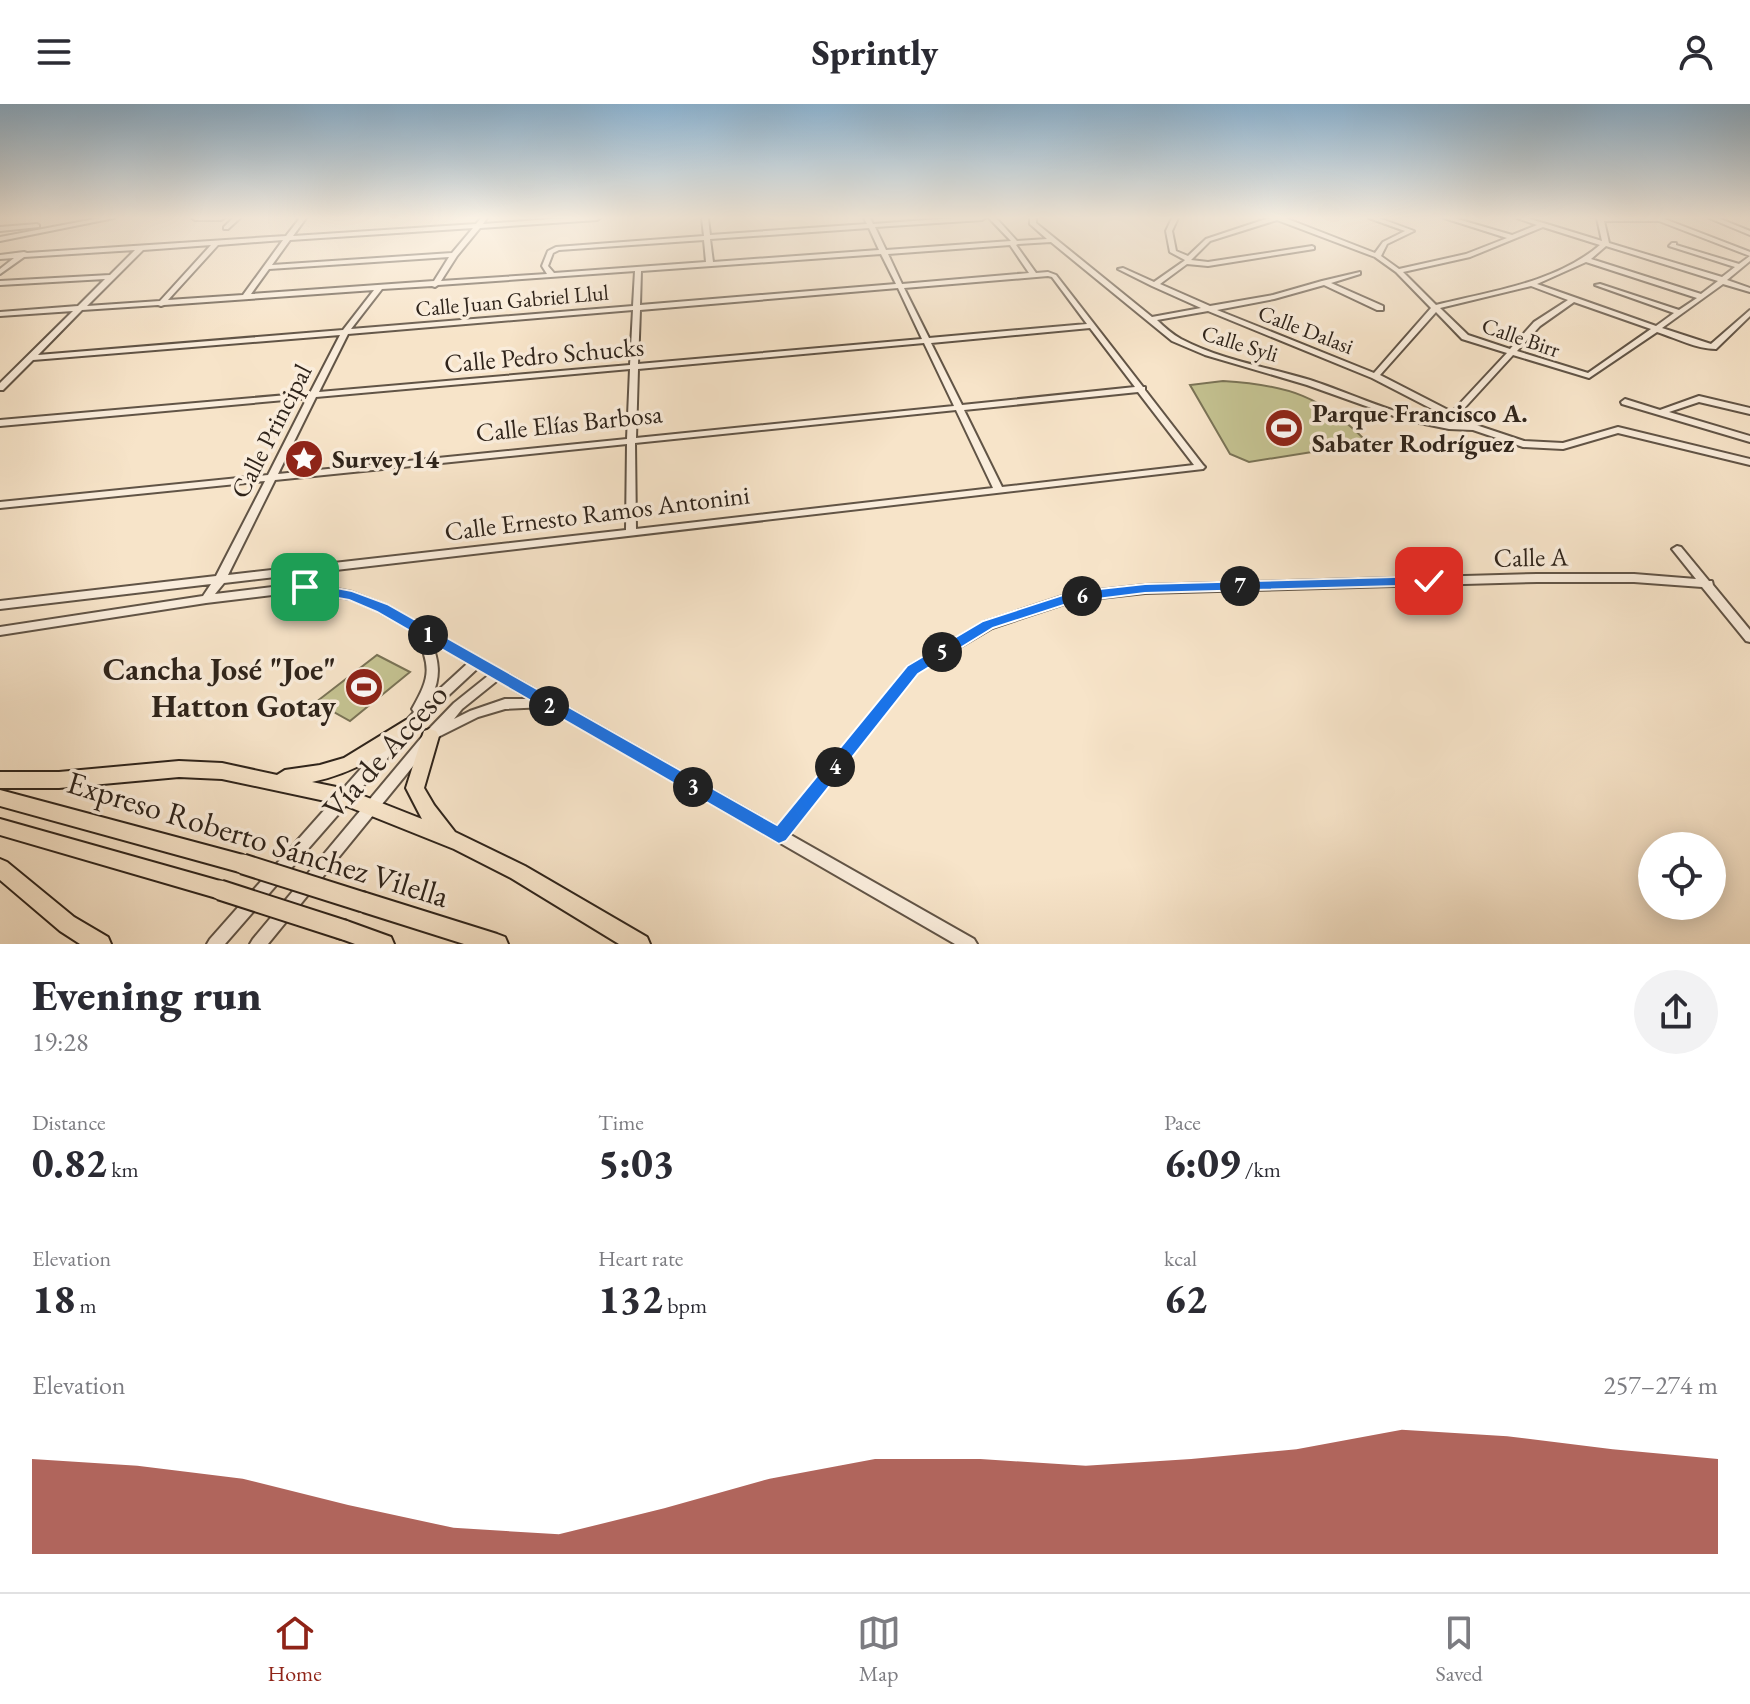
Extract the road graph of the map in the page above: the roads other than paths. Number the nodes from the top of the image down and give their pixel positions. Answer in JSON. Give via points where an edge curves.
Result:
{"nodes":[{"id":1,"x":20,"y":257,"type":"edge"},
{"id":2,"x":132,"y":257,"type":"edge"},
{"id":3,"x":203,"y":257,"type":"edge"},
{"id":4,"x":275,"y":257,"type":"edge"},
{"id":5,"x":420,"y":257,"type":"edge"},
{"id":6,"x":453,"y":257,"type":"edge"},
{"id":7,"x":548,"y":257,"type":"edge"},
{"id":8,"x":709,"y":257,"type":"edge"},
{"id":9,"x":822,"y":257,"type":"edge"},
{"id":10,"x":884,"y":257,"type":"edge"},
{"id":11,"x":1025,"y":257,"type":"edge"},
{"id":12,"x":1075,"y":257,"type":"edge"},
{"id":13,"x":1181,"y":257,"type":"edge"},
{"id":14,"x":1191,"y":257,"type":"edge"},
{"id":15,"x":1252,"y":257,"type":"edge"},
{"id":16,"x":1379,"y":257,"type":"edge"},
{"id":17,"x":1462,"y":257,"type":"edge"},
{"id":18,"x":1589,"y":257,"type":"edge"},
{"id":19,"x":1650,"y":257,"type":"edge"},
{"id":20,"x":1710,"y":257,"type":"edge"},
{"id":21,"x":1749,"y":257,"type":"edge"},
{"id":22,"x":1586,"y":260,"type":"junction"},
{"id":23,"x":1187,"y":261,"type":"junction"},
{"id":24,"x":710,"y":265,"type":"junction"},
{"id":25,"x":1740,"y":266,"type":"junction"},
{"id":26,"x":268,"y":267,"type":"junction"},
{"id":27,"x":1121,"y":269,"type":"dead end"},
{"id":28,"x":638,"y":270,"type":"junction"},
{"id":29,"x":1398,"y":271,"type":"junction"},
{"id":30,"x":1621,"y":271,"type":"junction"},
{"id":31,"x":0,"y":272,"type":"edge"},
{"id":32,"x":1358,"y":273,"type":"dead end"},
{"id":33,"x":1039,"y":275,"type":"junction"},
{"id":34,"x":553,"y":276,"type":"junction"},
{"id":35,"x":112,"y":277,"type":"junction"},
{"id":36,"x":1723,"y":281,"type":"junction"},
{"id":37,"x":1324,"y":282,"type":"junction"},
{"id":38,"x":0,"y":283,"type":"edge"},
{"id":39,"x":1531,"y":284,"type":"junction"},
{"id":40,"x":435,"y":285,"type":"junction"},
{"id":41,"x":1154,"y":285,"type":"junction"},
{"id":42,"x":900,"y":286,"type":"junction"},
{"id":43,"x":380,"y":287,"type":"junction"},
{"id":44,"x":1750,"y":290,"type":"edge"},
{"id":45,"x":245,"y":297,"type":"junction"},
{"id":46,"x":1702,"y":297,"type":"junction"},
{"id":47,"x":1572,"y":300,"type":"junction"},
{"id":48,"x":161,"y":304,"type":"junction"},
{"id":49,"x":1436,"y":307,"type":"junction"},
{"id":50,"x":636,"y":308,"type":"junction"},
{"id":51,"x":1380,"y":308,"type":"dead end"},
{"id":52,"x":1210,"y":309,"type":"junction"},
{"id":53,"x":78,"y":310,"type":"junction"},
{"id":54,"x":1750,"y":312,"type":"edge"},
{"id":55,"x":1680,"y":313,"type":"junction"},
{"id":56,"x":0,"y":314,"type":"edge"},
{"id":57,"x":1152,"y":319,"type":"junction"},
{"id":58,"x":1092,"y":326,"type":"junction"},
{"id":59,"x":1656,"y":330,"type":"junction"},
{"id":60,"x":345,"y":332,"type":"junction"},
{"id":61,"x":927,"y":339,"type":"junction"},
{"id":62,"x":1509,"y":353,"type":"junction"},
{"id":63,"x":30,"y":358,"type":"junction"},
{"id":64,"x":634,"y":367,"type":"junction"},
{"id":65,"x":1375,"y":376,"type":"junction"},
{"id":66,"x":0,"y":388,"type":"edge"},
{"id":67,"x":1142,"y":389,"type":"junction"},
{"id":68,"x":315,"y":396,"type":"junction"},
{"id":69,"x":1625,"y":402,"type":"dead end"},
{"id":70,"x":959,"y":407,"type":"junction"},
{"id":71,"x":1750,"y":411,"type":"edge"},
{"id":72,"x":1661,"y":412,"type":"junction"},
{"id":73,"x":1452,"y":417,"type":"junction"},
{"id":74,"x":0,"y":423,"type":"edge"},
{"id":75,"x":1476,"y":428,"type":"junction"},
{"id":76,"x":631,"y":439,"type":"junction"},
{"id":77,"x":1750,"y":439,"type":"edge"},
{"id":78,"x":1750,"y":462,"type":"edge"},
{"id":79,"x":272,"y":477,"type":"junction"},
{"id":80,"x":999,"y":490,"type":"junction"},
{"id":81,"x":0,"y":505,"type":"edge"},
{"id":82,"x":631,"y":530,"type":"junction"},
{"id":83,"x":1677,"y":549,"type":"dead end"},
{"id":84,"x":220,"y":580,"type":"junction"},
{"id":85,"x":1708,"y":584,"type":"junction"},
{"id":86,"x":206,"y":599,"type":"junction"},
{"id":87,"x":0,"y":605,"type":"edge"},
{"id":88,"x":420,"y":630,"type":"junction"},
{"id":89,"x":0,"y":631,"type":"edge"},
{"id":90,"x":1750,"y":638,"type":"edge"},
{"id":91,"x":476,"y":663,"type":"junction"},
{"id":92,"x":497,"y":675,"type":"junction"},
{"id":93,"x":545,"y":703,"type":"junction"},
{"id":94,"x":406,"y":727,"type":"junction"},
{"id":95,"x":430,"y":736,"type":"junction"},
{"id":96,"x":269,"y":779,"type":"junction"},
{"id":97,"x":0,"y":780,"type":"edge"},
{"id":98,"x":346,"y":797,"type":"junction"},
{"id":99,"x":0,"y":798,"type":"edge"},
{"id":100,"x":369,"y":808,"type":"junction"},
{"id":101,"x":0,"y":827,"type":"edge"},
{"id":102,"x":779,"y":836,"type":"junction"},
{"id":103,"x":449,"y":838,"type":"junction"},
{"id":104,"x":0,"y":868,"type":"edge"},
{"id":105,"x":100,"y":944,"type":"edge"},
{"id":106,"x":215,"y":944,"type":"edge"},
{"id":107,"x":258,"y":944,"type":"edge"},
{"id":108,"x":383,"y":944,"type":"edge"},
{"id":109,"x":497,"y":944,"type":"edge"},
{"id":110,"x":639,"y":944,"type":"edge"},
{"id":111,"x":969,"y":944,"type":"edge"}],
"edges":[{"from":1,"to":31,"type":"street"},
{"from":2,"to":35,"type":"street"},
{"from":3,"to":48,"type":"street"},
{"from":4,"to":26,"type":"street"},
{"from":5,"to":26,"type":"street"},
{"from":6,"to":40,"type":"street"},
{"from":7,"to":34,"type":"street","via":[[545,266]]},
{"from":8,"to":24,"type":"street"},
{"from":9,"to":24,"type":"street"},
{"from":10,"to":42,"type":"street"},
{"from":11,"to":33,"type":"street"},
{"from":12,"to":57,"type":"street","name":"Calle Syli"},
{"from":13,"to":23,"type":"street"},
{"from":14,"to":23,"type":"street"},
{"from":15,"to":23,"type":"street","via":[[1208,264]]},
{"from":16,"to":29,"type":"street","name":"Calle Birr"},
{"from":17,"to":29,"type":"street"},
{"from":18,"to":22,"type":"street"},
{"from":19,"to":36,"type":"street"},
{"from":20,"to":25,"type":"street"},
{"from":21,"to":25,"type":"street","name":"Calle Birr"},
{"from":22,"to":30,"type":"street"},
{"from":22,"to":39,"type":"street"},
{"from":23,"to":41,"type":"street"},
{"from":24,"to":28,"type":"street"},
{"from":25,"to":36,"type":"street","name":"Calle Birr"},
{"from":26,"to":45,"type":"street"},
{"from":27,"to":41,"type":"street","name":"Calle Dalasi"},
{"from":28,"to":34,"type":"street"},
{"from":28,"to":50,"type":"street"},
{"from":29,"to":49,"type":"street","name":"Calle Birr"},
{"from":30,"to":46,"type":"street"},
{"from":30,"to":55,"type":"street","via":[[1596,286]]},
{"from":32,"to":37,"type":"street"},
{"from":33,"to":42,"type":"street","name":"Calle Juan Gabriel Llul"},
{"from":33,"to":58,"type":"street","via":[[1054,276]]},
{"from":34,"to":40,"type":"street"},
{"from":35,"to":38,"type":"street"},
{"from":35,"to":53,"type":"street"},
{"from":36,"to":44,"type":"street"},
{"from":36,"to":46,"type":"street","name":"Calle Birr"},
{"from":37,"to":51,"type":"street"},
{"from":37,"to":52,"type":"street"},
{"from":39,"to":47,"type":"street"},
{"from":39,"to":49,"type":"street"},
{"from":40,"to":43,"type":"street"},
{"from":41,"to":52,"type":"street","name":"Calle Dalasi"},
{"from":42,"to":50,"type":"street","name":"Calle Juan Gabriel Llul"},
{"from":42,"to":61,"type":"street"},
{"from":43,"to":45,"type":"street"},
{"from":43,"to":60,"type":"street","name":"Calle Principal"},
{"from":45,"to":48,"type":"street"},
{"from":46,"to":55,"type":"street","name":"Calle Birr"},
{"from":47,"to":59,"type":"street"},
{"from":47,"to":62,"type":"street","via":[[1537,324]]},
{"from":48,"to":53,"type":"street"},
{"from":49,"to":62,"type":"street","name":"Calle Birr","via":[[1465,337]]},
{"from":49,"to":65,"type":"street"},
{"from":50,"to":60,"type":"street","name":"Calle Juan Gabriel Llul"},
{"from":50,"to":64,"type":"street"},
{"from":52,"to":57,"type":"street"},
{"from":52,"to":65,"type":"street","name":"Calle Dalasi"},
{"from":53,"to":56,"type":"street"},
{"from":53,"to":63,"type":"street"},
{"from":54,"to":59,"type":"street","via":[[1713,347]]},
{"from":55,"to":59,"type":"street","name":"Calle Birr"},
{"from":57,"to":75,"type":"street","name":"Calle Syli","via":[[1197,351],[1403,417],[1446,428]]},
{"from":58,"to":61,"type":"street","name":"Calle Pedro Schucks"},
{"from":58,"to":67,"type":"street"},
{"from":59,"to":62,"type":"street","name":"Calle Birr","via":[[1589,376]]},
{"from":60,"to":63,"type":"street","name":"Calle Juan Gabriel Llul"},
{"from":60,"to":68,"type":"street","name":"Calle Principal"},
{"from":61,"to":64,"type":"street","name":"Calle Pedro Schucks"},
{"from":61,"to":70,"type":"street"},
{"from":62,"to":73,"type":"street"},
{"from":63,"to":66,"type":"street"},
{"from":64,"to":68,"type":"street","name":"Calle Pedro Schucks"},
{"from":64,"to":76,"type":"street"},
{"from":65,"to":73,"type":"street","name":"Calle Dalasi"},
{"from":67,"to":70,"type":"street","name":"Calle Elías Barbosa"},
{"from":67,"to":80,"type":"street","name":"Calle Ernesto Ramos Antonini","via":[[1200,467]]},
{"from":68,"to":74,"type":"street","name":"Calle Pedro Schucks"},
{"from":68,"to":79,"type":"street","name":"Calle Principal"},
{"from":69,"to":72,"type":"street"},
{"from":70,"to":76,"type":"street","name":"Calle Elías Barbosa"},
{"from":70,"to":80,"type":"street"},
{"from":71,"to":72,"type":"street","via":[[1699,399]]},
{"from":72,"to":77,"type":"street"},
{"from":73,"to":75,"type":"street","name":"Calle Dalasi"},
{"from":75,"to":78,"type":"street","via":[[1550,447],[1618,430]]},
{"from":76,"to":79,"type":"street","name":"Calle Elías Barbosa"},
{"from":76,"to":82,"type":"street"},
{"from":79,"to":81,"type":"street","name":"Calle Elías Barbosa"},
{"from":79,"to":84,"type":"street","name":"Calle Principal"},
{"from":80,"to":82,"type":"street","name":"Calle Ernesto Ramos Antonini"},
{"from":82,"to":84,"type":"street","name":"Calle Ernesto Ramos Antonini"},
{"from":83,"to":85,"type":"street"},
{"from":84,"to":86,"type":"street","name":"Calle Principal"},
{"from":84,"to":87,"type":"street","name":"Calle Ernesto Ramos Antonini"},
{"from":85,"to":90,"type":"street"},
{"from":85,"to":102,"type":"street","name":"Calle A","via":[[1537,578],[1145,589],[1072,597],[988,625],[912,670]]},
{"from":86,"to":88,"type":"street","via":[[305,587],[352,596]]},
{"from":86,"to":89,"type":"street"},
{"from":88,"to":91,"type":"street"},
{"from":88,"to":94,"type":"street","via":[[434,662],[431,685]]},
{"from":91,"to":92,"type":"street"},
{"from":91,"to":94,"type":"street","name":"Vía de Acceso"},
{"from":92,"to":93,"type":"street"},
{"from":92,"to":95,"type":"street","name":"Vía de Acceso"},
{"from":93,"to":95,"type":"street","via":[[487,709]]},
{"from":93,"to":102,"type":"street"},
{"from":94,"to":96,"type":"highway","via":[[349,766]]},
{"from":94,"to":98,"type":"street","name":"Vía de Acceso"},
{"from":95,"to":100,"type":"street","name":"Vía de Acceso"},
{"from":95,"to":103,"type":"highway","via":[[415,788]]},
{"from":96,"to":97,"type":"highway","via":[[179,769]]},
{"from":96,"to":98,"type":"highway"},
{"from":98,"to":100,"type":"highway"},
{"from":98,"to":106,"type":"street","name":"Vía de Acceso"},
{"from":99,"to":109,"type":"highway","name":"Expreso Roberto Sánchez Vilella","bridge":true,"via":[[243,864]]},
{"from":100,"to":103,"type":"highway"},
{"from":100,"to":107,"type":"street","name":"Vía de Acceso"},
{"from":101,"to":108,"type":"highway","bridge":true,"via":[[220,890]]},
{"from":102,"to":111,"type":"street"},
{"from":103,"to":110,"type":"highway"},
{"from":104,"to":105,"type":"highway","via":[[67,924]]}]}
